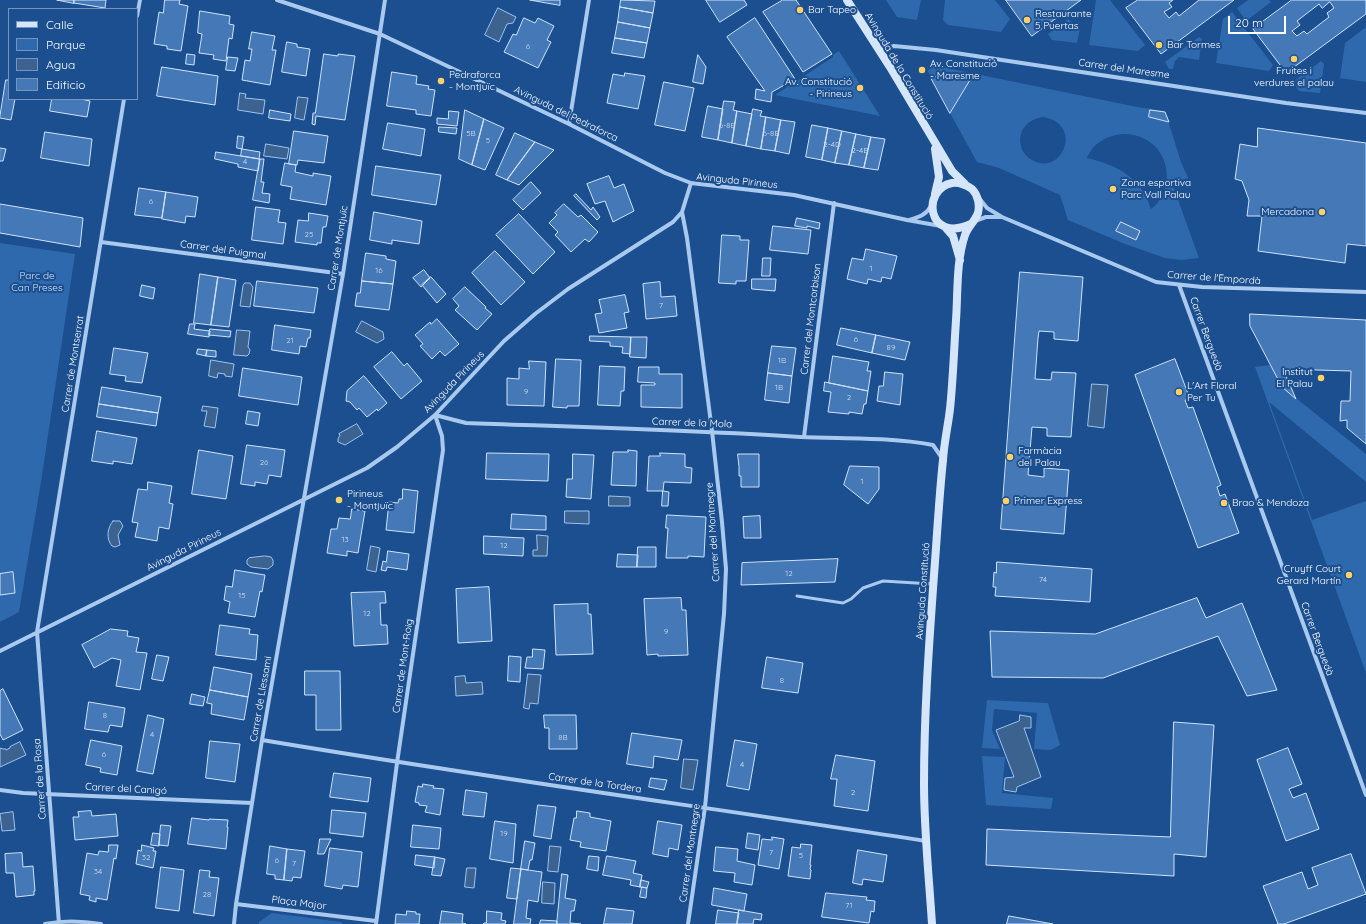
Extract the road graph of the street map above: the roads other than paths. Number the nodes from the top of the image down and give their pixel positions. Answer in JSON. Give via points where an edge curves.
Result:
{"nodes":[{"id":1,"x":140,"y":0,"type":"edge"},
{"id":2,"x":277,"y":0,"type":"edge"},
{"id":3,"x":385,"y":0,"type":"edge"},
{"id":4,"x":589,"y":0,"type":"edge"},
{"id":5,"x":847,"y":0,"type":"edge"},
{"id":6,"x":138,"y":11,"type":"edge"},
{"id":7,"x":380,"y":34,"type":"junction"},
{"id":8,"x":880,"y":50,"type":"junction"},
{"id":9,"x":124,"y":100,"type":"edge"},
{"id":10,"x":1366,"y":113,"type":"edge"},
{"id":11,"x":569,"y":124,"type":"junction"},
{"id":12,"x":934,"y":142,"type":"junction"},
{"id":13,"x":691,"y":183,"type":"junction"},
{"id":14,"x":973,"y":191,"type":"junction"},
{"id":15,"x":934,"y":201,"type":"junction"},
{"id":16,"x":834,"y":203,"type":"junction"},
{"id":17,"x":682,"y":212,"type":"junction"},
{"id":18,"x":1002,"y":217,"type":"junction"},
{"id":19,"x":907,"y":220,"type":"junction"},
{"id":20,"x":972,"y":223,"type":"junction"},
{"id":21,"x":945,"y":227,"type":"junction"},
{"id":22,"x":101,"y":242,"type":"junction"},
{"id":23,"x":960,"y":260,"type":"junction"},
{"id":24,"x":343,"y":274,"type":"junction"},
{"id":25,"x":1179,"y":284,"type":"junction"},
{"id":26,"x":1366,"y":292,"type":"edge"},
{"id":27,"x":435,"y":415,"type":"junction"},
{"id":28,"x":712,"y":431,"type":"junction"},
{"id":29,"x":804,"y":437,"type":"junction"},
{"id":30,"x":943,"y":459,"type":"junction"},
{"id":31,"x":304,"y":498,"type":"junction"},
{"id":32,"x":934,"y":584,"type":"junction"},
{"id":33,"x":797,"y":596,"type":"dead end"},
{"id":34,"x":37,"y":632,"type":"junction"},
{"id":35,"x":0,"y":651,"type":"edge"},
{"id":36,"x":262,"y":740,"type":"junction"},
{"id":37,"x":397,"y":763,"type":"junction"},
{"id":38,"x":0,"y":790,"type":"edge"},
{"id":39,"x":49,"y":794,"type":"junction"},
{"id":40,"x":1366,"y":795,"type":"edge"},
{"id":41,"x":252,"y":804,"type":"junction"},
{"id":42,"x":705,"y":807,"type":"junction"},
{"id":43,"x":927,"y":841,"type":"junction"},
{"id":44,"x":236,"y":904,"type":"junction"},
{"id":45,"x":376,"y":922,"type":"edge"},
{"id":46,"x":58,"y":923,"type":"edge"},
{"id":47,"x":45,"y":924,"type":"edge"},
{"id":48,"x":102,"y":924,"type":"edge"},
{"id":49,"x":234,"y":924,"type":"edge"},
{"id":50,"x":688,"y":924,"type":"edge"},
{"id":51,"x":932,"y":924,"type":"edge"}],
"edges":[{"from":1,"to":6,"type":"street"},
{"from":2,"to":7,"type":"street","name":"Avinguda del Pedraforca"},
{"from":3,"to":7,"type":"street","name":"Carrer de Montjuïc"},
{"from":4,"to":11,"type":"street"},
{"from":5,"to":8,"type":"street","name":"Avinguda de la Constitució"},
{"from":7,"to":11,"type":"street","name":"Avinguda del Pedraforca"},
{"from":7,"to":24,"type":"street","name":"Carrer de Montjuïc"},
{"from":8,"to":10,"type":"street","name":"Carrer del Maresme","via":[[894,46],[936,50]]},
{"from":8,"to":12,"type":"street","name":"Avinguda de la Constitució"},
{"from":9,"to":22,"type":"street","name":"Carrer de Montserrat"},
{"from":11,"to":13,"type":"street","name":"Avinguda del Pedraforca","via":[[665,173]]},
{"from":12,"to":14,"type":"street","via":[[952,171]]},
{"from":12,"to":15,"type":"street","via":[[939,177]]},
{"from":13,"to":16,"type":"street","name":"Avinguda Pirineus","via":[[794,195]]},
{"from":13,"to":17,"type":"street","name":"Avinguda Pirineus"},
{"from":14,"to":15,"type":"street","via":[[964,185],[950,184],[943,186]]},
{"from":14,"to":18,"type":"street","name":"Carrer de l'Empordà","via":[[987,208]]},
{"from":14,"to":20,"type":"street","via":[[978,200],[978,213]]},
{"from":15,"to":19,"type":"street","via":[[922,216]]},
{"from":15,"to":21,"type":"street","via":[[935,217]]},
{"from":16,"to":19,"type":"street","name":"Avinguda Pirineus"},
{"from":16,"to":29,"type":"street","name":"Carrer del Montcorbison"},
{"from":17,"to":27,"type":"street","name":"Avinguda Pirineus","via":[[673,222],[535,314],[504,341]]},
{"from":17,"to":28,"type":"street","name":"Carrer del Montnegre"},
{"from":18,"to":20,"type":"street","name":"Carrer de l'Empordà","via":[[986,217]]},
{"from":18,"to":25,"type":"street","name":"Carrer de l'Empordà","via":[[1156,282]]},
{"from":19,"to":21,"type":"street","name":"Avinguda Pirineus"},
{"from":20,"to":21,"type":"street","via":[[957,229]]},
{"from":20,"to":23,"type":"street","name":"Avinguda Constitució","via":[[965,235]]},
{"from":21,"to":23,"type":"street","name":"Avinguda Constitució","via":[[953,236]]},
{"from":22,"to":24,"type":"street","name":"Carrer del Puigmal"},
{"from":22,"to":34,"type":"street","name":"Carrer de Montserrat"},
{"from":23,"to":30,"type":"street","name":"Avinguda Constitució","via":[[950,409]]},
{"from":24,"to":31,"type":"street","name":"Carrer de Montjuïc"},
{"from":25,"to":26,"type":"street","name":"Carrer de l'Empordà","via":[[1202,287]]},
{"from":25,"to":40,"type":"street","name":"Carrer Berguedà"},
{"from":27,"to":28,"type":"street","name":"Carrer de la Mola","via":[[466,423]]},
{"from":27,"to":31,"type":"street","name":"Avinguda Pirineus","via":[[398,447],[367,468]]},
{"from":27,"to":37,"type":"street","name":"Carrer de Mont-Roig","via":[[444,450]]},
{"from":28,"to":29,"type":"street","name":"Carrer de la Mola"},
{"from":28,"to":42,"type":"street","name":"Carrer del Montnegre","via":[[726,569]]},
{"from":29,"to":30,"type":"street","name":"Carrer de la Mola","via":[[915,442],[933,445]]},
{"from":30,"to":32,"type":"street","name":"Avinguda Constitució"},
{"from":31,"to":34,"type":"street","name":"Avinguda Pirineus"},
{"from":31,"to":36,"type":"street","name":"Carrer de Llessami"},
{"from":32,"to":33,"type":"lane","via":[[883,581],[863,588],[843,603]]},
{"from":32,"to":43,"type":"street","name":"Avinguda Constitució","via":[[926,701],[924,784]]},
{"from":34,"to":35,"type":"street","name":"Avinguda Pirineus"},
{"from":34,"to":39,"type":"street","name":"Carrer de la Rosa"},
{"from":36,"to":37,"type":"street","name":"Carrer de la Tordera"},
{"from":36,"to":41,"type":"street","name":"Carrer de Llessami"},
{"from":37,"to":42,"type":"street","name":"Carrer de la Tordera"},
{"from":37,"to":45,"type":"street","name":"Carrer de Mont-Roig"},
{"from":38,"to":39,"type":"street","name":"Carrer del Canigó"},
{"from":39,"to":41,"type":"street","name":"Carrer del Canigó"},
{"from":39,"to":46,"type":"street","name":"Carrer de la Rosa"},
{"from":41,"to":44,"type":"street","name":"Carrer de Llessami"},
{"from":42,"to":43,"type":"street","name":"Carrer de la Tordera"},
{"from":42,"to":50,"type":"street","name":"Carrer del Montnegre"},
{"from":43,"to":51,"type":"street","name":"Avinguda Constitució"},
{"from":44,"to":45,"type":"street","name":"Plaça Major"},
{"from":44,"to":49,"type":"street"},
{"from":46,"to":47,"type":"street"},
{"from":46,"to":48,"type":"street"}]}
